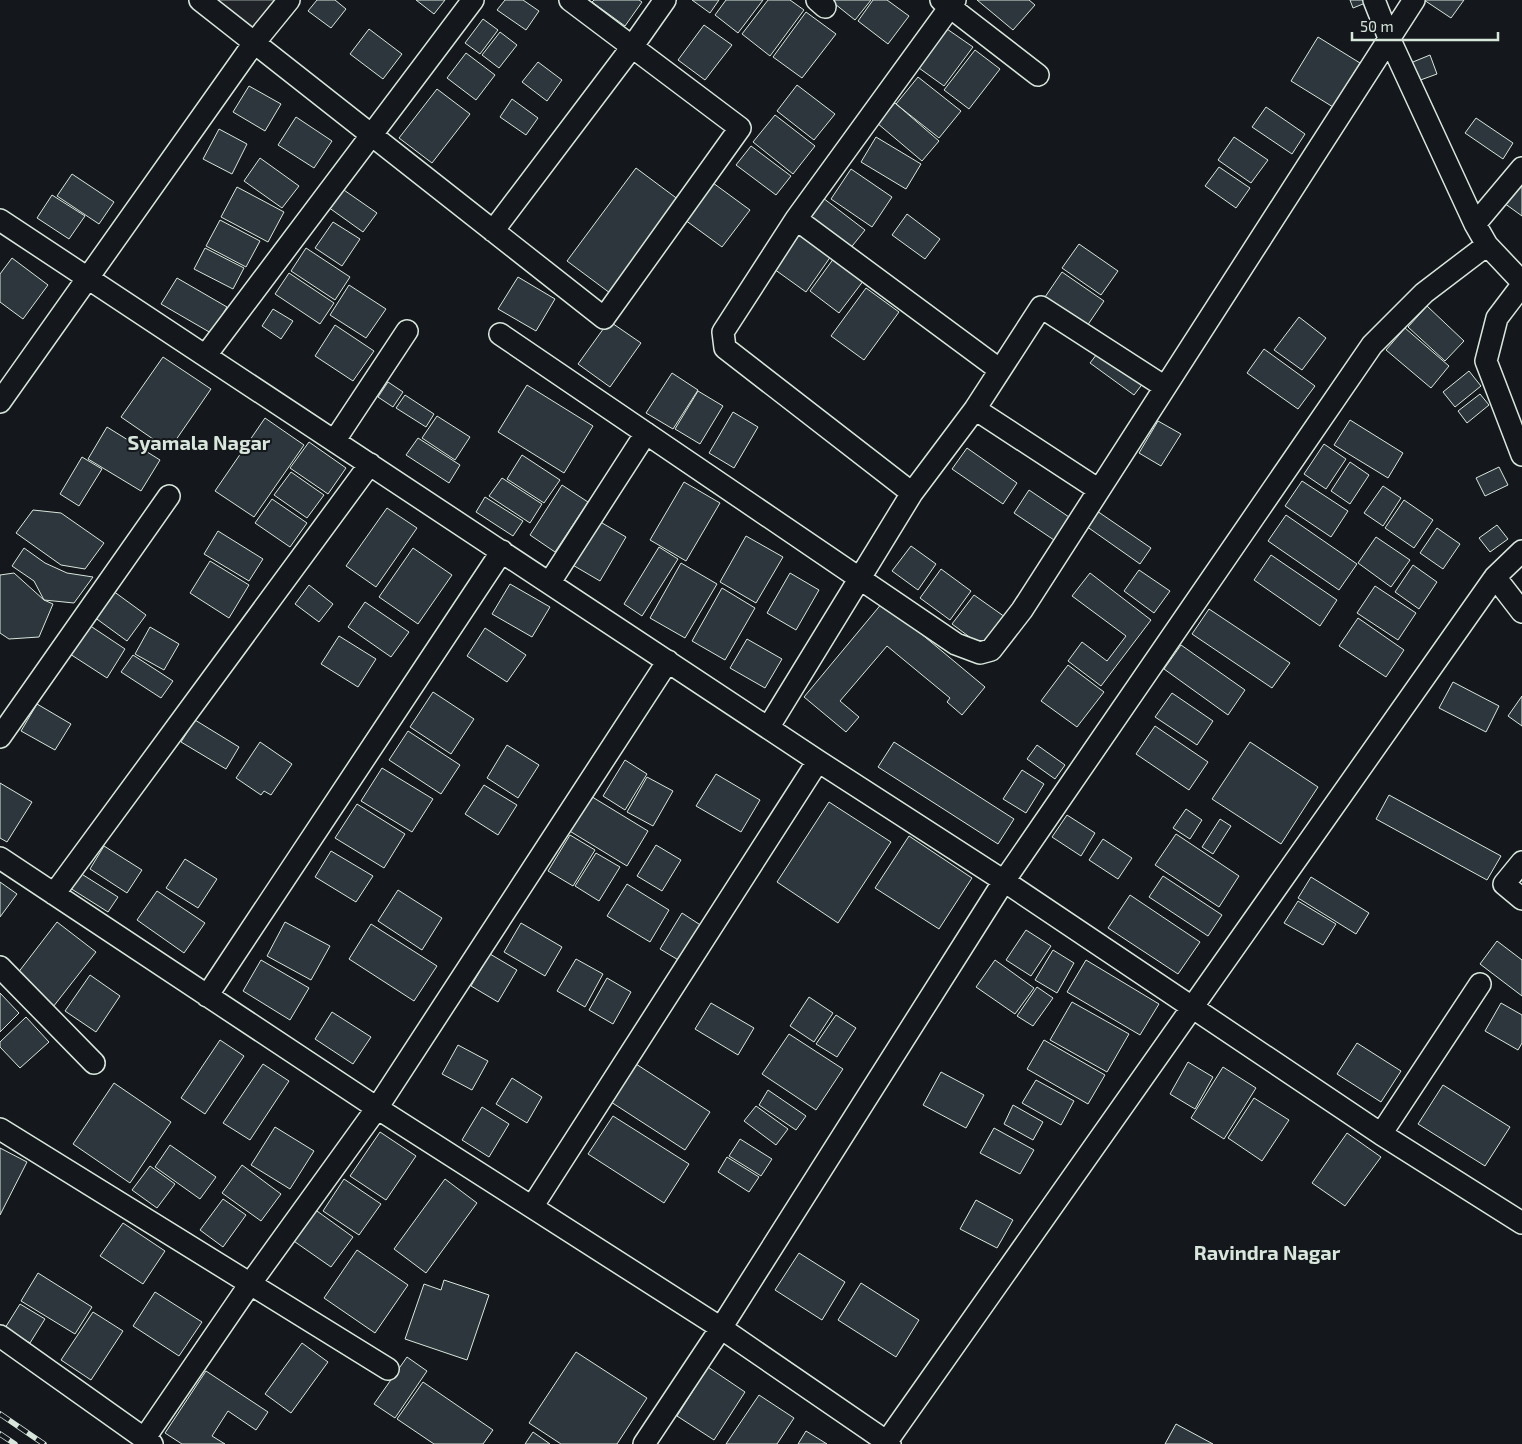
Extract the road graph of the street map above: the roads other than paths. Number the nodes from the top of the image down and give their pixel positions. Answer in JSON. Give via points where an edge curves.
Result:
{"nodes":[{"id":1,"x":200,"y":0,"type":"edge"},
{"id":2,"x":289,"y":0,"type":"edge"},
{"id":3,"x":473,"y":0,"type":"edge"},
{"id":4,"x":570,"y":0,"type":"edge"},
{"id":5,"x":665,"y":0,"type":"edge"},
{"id":6,"x":1374,"y":0,"type":"edge"},
{"id":7,"x":1414,"y":0,"type":"edge"},
{"id":8,"x":949,"y":2,"type":"edge"},
{"id":9,"x":1389,"y":38,"type":"junction"},
{"id":10,"x":254,"y":43,"type":"junction"},
{"id":11,"x":632,"y":47,"type":"junction"},
{"id":12,"x":1038,"y":75,"type":"dead end"},
{"id":13,"x":371,"y":136,"type":"junction"},
{"id":14,"x":1522,"y":168,"type":"edge"},
{"id":15,"x":796,"y":219,"type":"junction"},
{"id":16,"x":0,"y":220,"type":"edge"},
{"id":17,"x":1475,"y":224,"type":"junction"},
{"id":18,"x":493,"y":231,"type":"junction"},
{"id":19,"x":1487,"y":245,"type":"junction"},
{"id":20,"x":88,"y":277,"type":"junction"},
{"id":21,"x":1522,"y":283,"type":"edge"},
{"id":22,"x":407,"y":331,"type":"dead end"},
{"id":23,"x":500,"y":334,"type":"dead end"},
{"id":24,"x":206,"y":355,"type":"junction"},
{"id":25,"x":1000,"y":370,"type":"junction"},
{"id":26,"x":1165,"y":387,"type":"junction"},
{"id":27,"x":0,"y":402,"type":"edge"},
{"id":28,"x":974,"y":409,"type":"junction"},
{"id":29,"x":646,"y":433,"type":"junction"},
{"id":30,"x":336,"y":440,"type":"junction"},
{"id":31,"x":1522,"y":455,"type":"edge"},
{"id":32,"x":370,"y":464,"type":"junction"},
{"id":33,"x":1099,"y":490,"type":"junction"},
{"id":34,"x":912,"y":493,"type":"junction"},
{"id":35,"x":169,"y":496,"type":"dead end"},
{"id":36,"x":502,"y":551,"type":"junction"},
{"id":37,"x":1522,"y":551,"type":"edge"},
{"id":38,"x":1495,"y":577,"type":"junction"},
{"id":39,"x":858,"y":578,"type":"junction"},
{"id":40,"x":550,"y":582,"type":"junction"},
{"id":41,"x":1522,"y":612,"type":"edge"},
{"id":42,"x":668,"y":661,"type":"junction"},
{"id":43,"x":768,"y":728,"type":"junction"},
{"id":44,"x":0,"y":737,"type":"edge"},
{"id":45,"x":818,"y":761,"type":"junction"},
{"id":46,"x":0,"y":858,"type":"edge"},
{"id":47,"x":1522,"y":862,"type":"edge"},
{"id":48,"x":1004,"y":881,"type":"junction"},
{"id":49,"x":54,"y":894,"type":"junction"},
{"id":50,"x":1522,"y":899,"type":"edge"},
{"id":51,"x":0,"y":967,"type":"edge"},
{"id":52,"x":1480,"y":984,"type":"dead end"},
{"id":53,"x":207,"y":996,"type":"junction"},
{"id":54,"x":1192,"y":1008,"type":"junction"},
{"id":55,"x":94,"y":1063,"type":"dead end"},
{"id":56,"x":377,"y":1108,"type":"junction"},
{"id":57,"x":0,"y":1129,"type":"edge"},
{"id":58,"x":1381,"y":1134,"type":"junction"},
{"id":59,"x":532,"y":1207,"type":"junction"},
{"id":60,"x":1522,"y":1224,"type":"edge"},
{"id":61,"x":250,"y":1284,"type":"junction"},
{"id":62,"x":722,"y":1328,"type":"junction"},
{"id":63,"x":0,"y":1336,"type":"edge"},
{"id":64,"x":388,"y":1369,"type":"dead end"},
{"id":65,"x":148,"y":1441,"type":"edge"},
{"id":66,"x":888,"y":1443,"type":"edge"},
{"id":67,"x":644,"y":1444,"type":"edge"}],
"edges":[{"from":1,"to":10,"type":"street"},
{"from":2,"to":10,"type":"street"},
{"from":3,"to":13,"type":"street"},
{"from":4,"to":11,"type":"street"},
{"from":5,"to":11,"type":"street"},
{"from":6,"to":9,"type":"street"},
{"from":7,"to":9,"type":"street"},
{"from":8,"to":12,"type":"street"},
{"from":8,"to":15,"type":"street"},
{"from":9,"to":17,"type":"street"},
{"from":9,"to":26,"type":"street"},
{"from":10,"to":13,"type":"street"},
{"from":10,"to":20,"type":"street"},
{"from":11,"to":18,"type":"street"},
{"from":11,"to":18,"type":"street","via":[[740,128],[604,318]]},
{"from":13,"to":18,"type":"street"},
{"from":13,"to":24,"type":"street"},
{"from":14,"to":17,"type":"street"},
{"from":15,"to":25,"type":"street"},
{"from":15,"to":34,"type":"street","via":[[723,332],[725,348]]},
{"from":16,"to":20,"type":"street"},
{"from":17,"to":19,"type":"street"},
{"from":19,"to":21,"type":"street"},
{"from":19,"to":48,"type":"street","via":[[1424,293],[1372,345]]},
{"from":20,"to":24,"type":"street"},
{"from":20,"to":27,"type":"street"},
{"from":21,"to":31,"type":"street","via":[[1497,318],[1486,361]]},
{"from":22,"to":30,"type":"street"},
{"from":23,"to":29,"type":"street"},
{"from":24,"to":30,"type":"street"},
{"from":25,"to":26,"type":"street","via":[[1041,307]]},
{"from":25,"to":28,"type":"street"},
{"from":26,"to":33,"type":"street"},
{"from":28,"to":33,"type":"street"},
{"from":28,"to":34,"type":"street"},
{"from":29,"to":39,"type":"street"},
{"from":29,"to":40,"type":"street"},
{"from":30,"to":32,"type":"street"},
{"from":32,"to":36,"type":"street"},
{"from":32,"to":49,"type":"street"},
{"from":33,"to":39,"type":"street","via":[[1022,610],[991,650],[980,653],[956,644]]},
{"from":34,"to":39,"type":"street"},
{"from":35,"to":44,"type":"street"},
{"from":36,"to":40,"type":"street"},
{"from":36,"to":53,"type":"street"},
{"from":37,"to":38,"type":"street"},
{"from":38,"to":41,"type":"street"},
{"from":38,"to":54,"type":"street"},
{"from":39,"to":43,"type":"street"},
{"from":40,"to":42,"type":"street"},
{"from":42,"to":43,"type":"street"},
{"from":42,"to":56,"type":"street"},
{"from":43,"to":45,"type":"street"},
{"from":45,"to":48,"type":"street"},
{"from":45,"to":59,"type":"street"},
{"from":46,"to":49,"type":"street"},
{"from":47,"to":50,"type":"street","via":[[1504,884]]},
{"from":48,"to":54,"type":"street"},
{"from":48,"to":62,"type":"street"},
{"from":49,"to":53,"type":"street"},
{"from":51,"to":55,"type":"street"},
{"from":52,"to":58,"type":"street"},
{"from":53,"to":56,"type":"street"},
{"from":54,"to":58,"type":"street"},
{"from":54,"to":66,"type":"street"},
{"from":56,"to":59,"type":"street"},
{"from":56,"to":61,"type":"street"},
{"from":57,"to":61,"type":"street"},
{"from":58,"to":60,"type":"street"},
{"from":59,"to":62,"type":"street"},
{"from":61,"to":64,"type":"street"},
{"from":61,"to":65,"type":"street"},
{"from":62,"to":66,"type":"street"},
{"from":62,"to":67,"type":"street"},
{"from":63,"to":65,"type":"street"}]}
